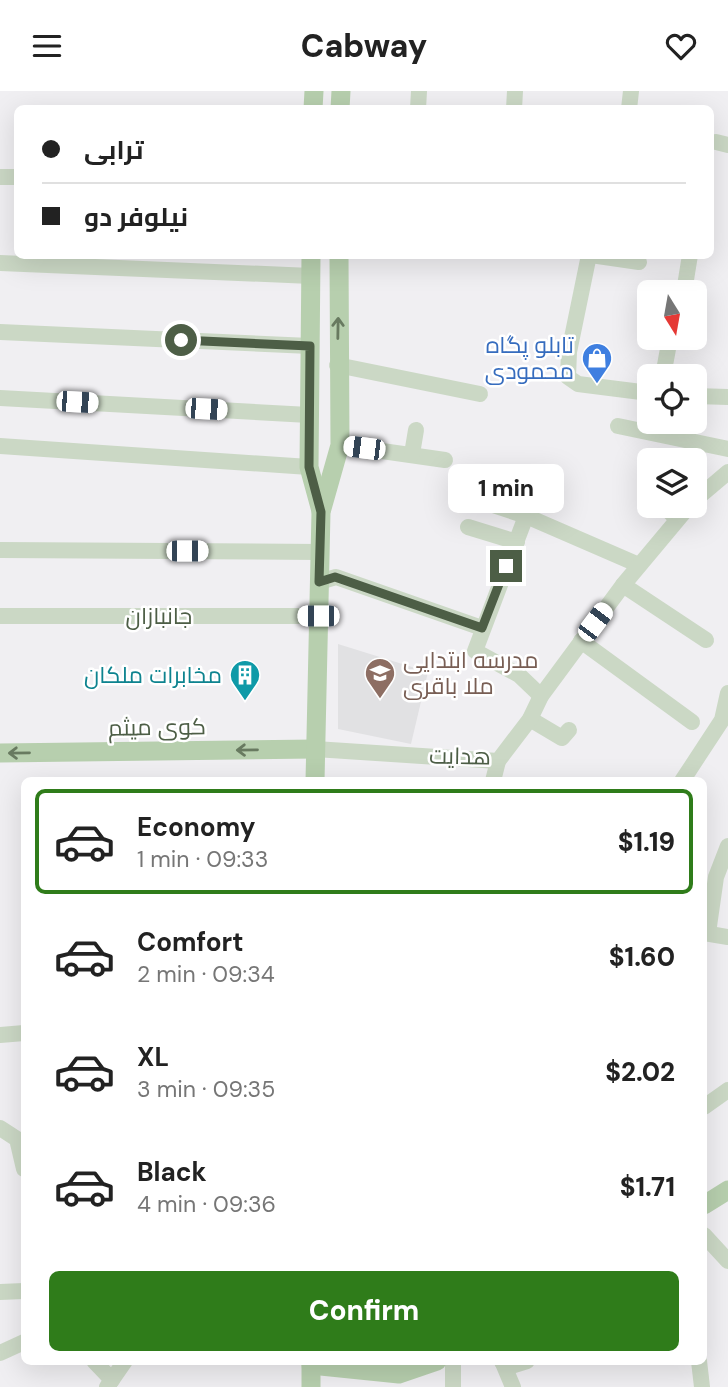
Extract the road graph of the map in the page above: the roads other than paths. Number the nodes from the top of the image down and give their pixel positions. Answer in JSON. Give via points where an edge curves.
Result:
{"nodes":[{"id":1,"x":311,"y":259,"type":"edge"},
{"id":2,"x":339,"y":259,"type":"edge"},
{"id":3,"x":589,"y":259,"type":"edge"},
{"id":4,"x":618,"y":259,"type":"edge"},
{"id":5,"x":689,"y":259,"type":"edge"},
{"id":6,"x":639,"y":262,"type":"dead end"},
{"id":7,"x":0,"y":263,"type":"edge"},
{"id":8,"x":311,"y":276,"type":"junction"},
{"id":9,"x":686,"y":280,"type":"edge"},
{"id":10,"x":0,"y":332,"type":"edge"},
{"id":11,"x":310,"y":346,"type":"junction"},
{"id":12,"x":338,"y":365,"type":"junction"},
{"id":13,"x":637,"y":391,"type":"edge"},
{"id":14,"x":480,"y":394,"type":"dead end"},
{"id":15,"x":707,"y":396,"type":"edge"},
{"id":16,"x":728,"y":397,"type":"edge"},
{"id":17,"x":0,"y":398,"type":"edge"},
{"id":18,"x":309,"y":415,"type":"junction"},
{"id":19,"x":618,"y":426,"type":"dead end"},
{"id":20,"x":416,"y":430,"type":"dead end"},
{"id":21,"x":340,"y":445,"type":"junction"},
{"id":22,"x":0,"y":446,"type":"edge"},
{"id":23,"x":728,"y":449,"type":"edge"},
{"id":24,"x":412,"y":454,"type":"junction"},
{"id":25,"x":445,"y":460,"type":"dead end"},
{"id":26,"x":309,"y":467,"type":"junction"},
{"id":27,"x":728,"y":472,"type":"edge"},
{"id":28,"x":707,"y":487,"type":"edge"},
{"id":29,"x":469,"y":497,"type":"dead end"},
{"id":30,"x":321,"y":512,"type":"junction"},
{"id":31,"x":526,"y":516,"type":"junction"},
{"id":32,"x":677,"y":519,"type":"edge"},
{"id":33,"x":468,"y":527,"type":"dead end"},
{"id":34,"x":516,"y":542,"type":"junction"},
{"id":35,"x":0,"y":549,"type":"edge"},
{"id":36,"x":320,"y":552,"type":"junction"},
{"id":37,"x":639,"y":565,"type":"junction"},
{"id":38,"x":319,"y":582,"type":"junction"},
{"id":39,"x":623,"y":585,"type":"junction"},
{"id":40,"x":0,"y":616,"type":"edge"},
{"id":41,"x":318,"y":616,"type":"junction"},
{"id":42,"x":482,"y":628,"type":"junction"},
{"id":43,"x":706,"y":640,"type":"dead end"},
{"id":44,"x":581,"y":641,"type":"junction"},
{"id":45,"x":728,"y":693,"type":"edge"},
{"id":46,"x":541,"y":696,"type":"junction"},
{"id":47,"x":530,"y":719,"type":"junction"},
{"id":48,"x":692,"y":722,"type":"dead end"},
{"id":49,"x":569,"y":730,"type":"dead end"},
{"id":50,"x":315,"y":749,"type":"junction"},
{"id":51,"x":0,"y":753,"type":"edge"},
{"id":52,"x":498,"y":761,"type":"junction"},
{"id":53,"x":315,"y":777,"type":"edge"},
{"id":54,"x":494,"y":777,"type":"edge"},
{"id":55,"x":685,"y":777,"type":"edge"},
{"id":56,"x":728,"y":846,"type":"edge"},
{"id":57,"x":707,"y":927,"type":"edge"},
{"id":58,"x":707,"y":933,"type":"edge"},
{"id":59,"x":728,"y":937,"type":"edge"},
{"id":60,"x":21,"y":1033,"type":"edge"},
{"id":61,"x":0,"y":1035,"type":"edge"},
{"id":62,"x":728,"y":1090,"type":"edge"},
{"id":63,"x":707,"y":1105,"type":"edge"},
{"id":64,"x":0,"y":1128,"type":"edge"},
{"id":65,"x":21,"y":1154,"type":"edge"},
{"id":66,"x":728,"y":1190,"type":"edge"},
{"id":67,"x":707,"y":1203,"type":"edge"},
{"id":68,"x":707,"y":1238,"type":"edge"},
{"id":69,"x":728,"y":1261,"type":"edge"},
{"id":70,"x":0,"y":1291,"type":"edge"},
{"id":71,"x":21,"y":1291,"type":"edge"},
{"id":72,"x":21,"y":1343,"type":"edge"},
{"id":73,"x":0,"y":1353,"type":"edge"},
{"id":74,"x":97,"y":1365,"type":"edge"},
{"id":75,"x":122,"y":1365,"type":"edge"},
{"id":76,"x":309,"y":1365,"type":"edge"},
{"id":77,"x":319,"y":1365,"type":"edge"},
{"id":78,"x":426,"y":1365,"type":"edge"},
{"id":79,"x":453,"y":1365,"type":"edge"},
{"id":80,"x":503,"y":1365,"type":"edge"},
{"id":81,"x":527,"y":1365,"type":"edge"},
{"id":82,"x":699,"y":1365,"type":"edge"},
{"id":83,"x":397,"y":1381,"type":"edge"},
{"id":84,"x":110,"y":1385,"type":"edge"},
{"id":85,"x":310,"y":1387,"type":"edge"},
{"id":86,"x":453,"y":1387,"type":"edge"},
{"id":87,"x":513,"y":1387,"type":"edge"},
{"id":88,"x":523,"y":1387,"type":"edge"},
{"id":89,"x":702,"y":1387,"type":"edge"}],
"edges":[{"from":1,"to":8,"type":"main road"},
{"from":12,"to":2,"type":"main road","one_way":true},
{"from":3,"to":13,"type":"street","via":[[568,377],[578,383]]},
{"from":4,"to":6,"type":"street"},
{"from":5,"to":9,"type":"street"},
{"from":7,"to":8,"type":"street"},
{"from":8,"to":11,"type":"main road"},
{"from":10,"to":11,"type":"street"},
{"from":11,"to":18,"type":"main road"},
{"from":12,"to":14,"type":"street"},
{"from":12,"to":21,"type":"main road"},
{"from":15,"to":16,"type":"street"},
{"from":17,"to":18,"type":"street"},
{"from":18,"to":26,"type":"main road"},
{"from":19,"to":23,"type":"street"},
{"from":20,"to":24,"type":"street"},
{"from":21,"to":24,"type":"street"},
{"from":21,"to":30,"type":"main road"},
{"from":22,"to":26,"type":"street"},
{"from":24,"to":25,"type":"street"},
{"from":26,"to":30,"type":"main road"},
{"from":27,"to":28,"type":"street"},
{"from":29,"to":31,"type":"street"},
{"from":30,"to":36,"type":"main road"},
{"from":31,"to":34,"type":"street"},
{"from":31,"to":37,"type":"street"},
{"from":32,"to":37,"type":"street","name":"هدایت"},
{"from":33,"to":34,"type":"street"},
{"from":34,"to":42,"type":"street"},
{"from":35,"to":36,"type":"street"},
{"from":36,"to":38,"type":"main road"},
{"from":37,"to":39,"type":"street","name":"هدایت"},
{"from":38,"to":41,"type":"main road"},
{"from":38,"to":42,"type":"street","via":[[335,577]]},
{"from":39,"to":43,"type":"street"},
{"from":39,"to":44,"type":"street","name":"هدایت"},
{"from":40,"to":41,"type":"street","name":"جانبازان"},
{"from":41,"to":50,"type":"main road"},
{"from":42,"to":46,"type":"street","via":[[475,651],[519,675]]},
{"from":44,"to":46,"type":"street","name":"هدایت"},
{"from":44,"to":48,"type":"street"},
{"from":45,"to":55,"type":"street","via":[[722,720]]},
{"from":46,"to":47,"type":"street","name":"هدایت"},
{"from":47,"to":49,"type":"street","via":[[562,738]]},
{"from":47,"to":52,"type":"street","name":"هدایت"},
{"from":50,"to":51,"type":"main road","name":"کوی میثم","one_way":true},
{"from":50,"to":52,"type":"street","name":"هدایت"},
{"from":50,"to":53,"type":"main road"},
{"from":52,"to":54,"type":"street"},
{"from":56,"to":57,"type":"street","via":[[716,877]]},
{"from":58,"to":59,"type":"street"},
{"from":60,"to":61,"type":"street"},
{"from":62,"to":63,"type":"street"},
{"from":64,"to":65,"type":"street","via":[[18,1139]]},
{"from":66,"to":67,"type":"main road"},
{"from":68,"to":69,"type":"street"},
{"from":70,"to":71,"type":"street"},
{"from":72,"to":73,"type":"street"},
{"from":74,"to":84,"type":"street"},
{"from":75,"to":84,"type":"street"},
{"from":76,"to":85,"type":"main road"},
{"from":77,"to":83,"type":"main road"},
{"from":78,"to":83,"type":"main road"},
{"from":79,"to":86,"type":"street"},
{"from":80,"to":87,"type":"street"},
{"from":81,"to":88,"type":"street"},
{"from":82,"to":89,"type":"street"}]}
